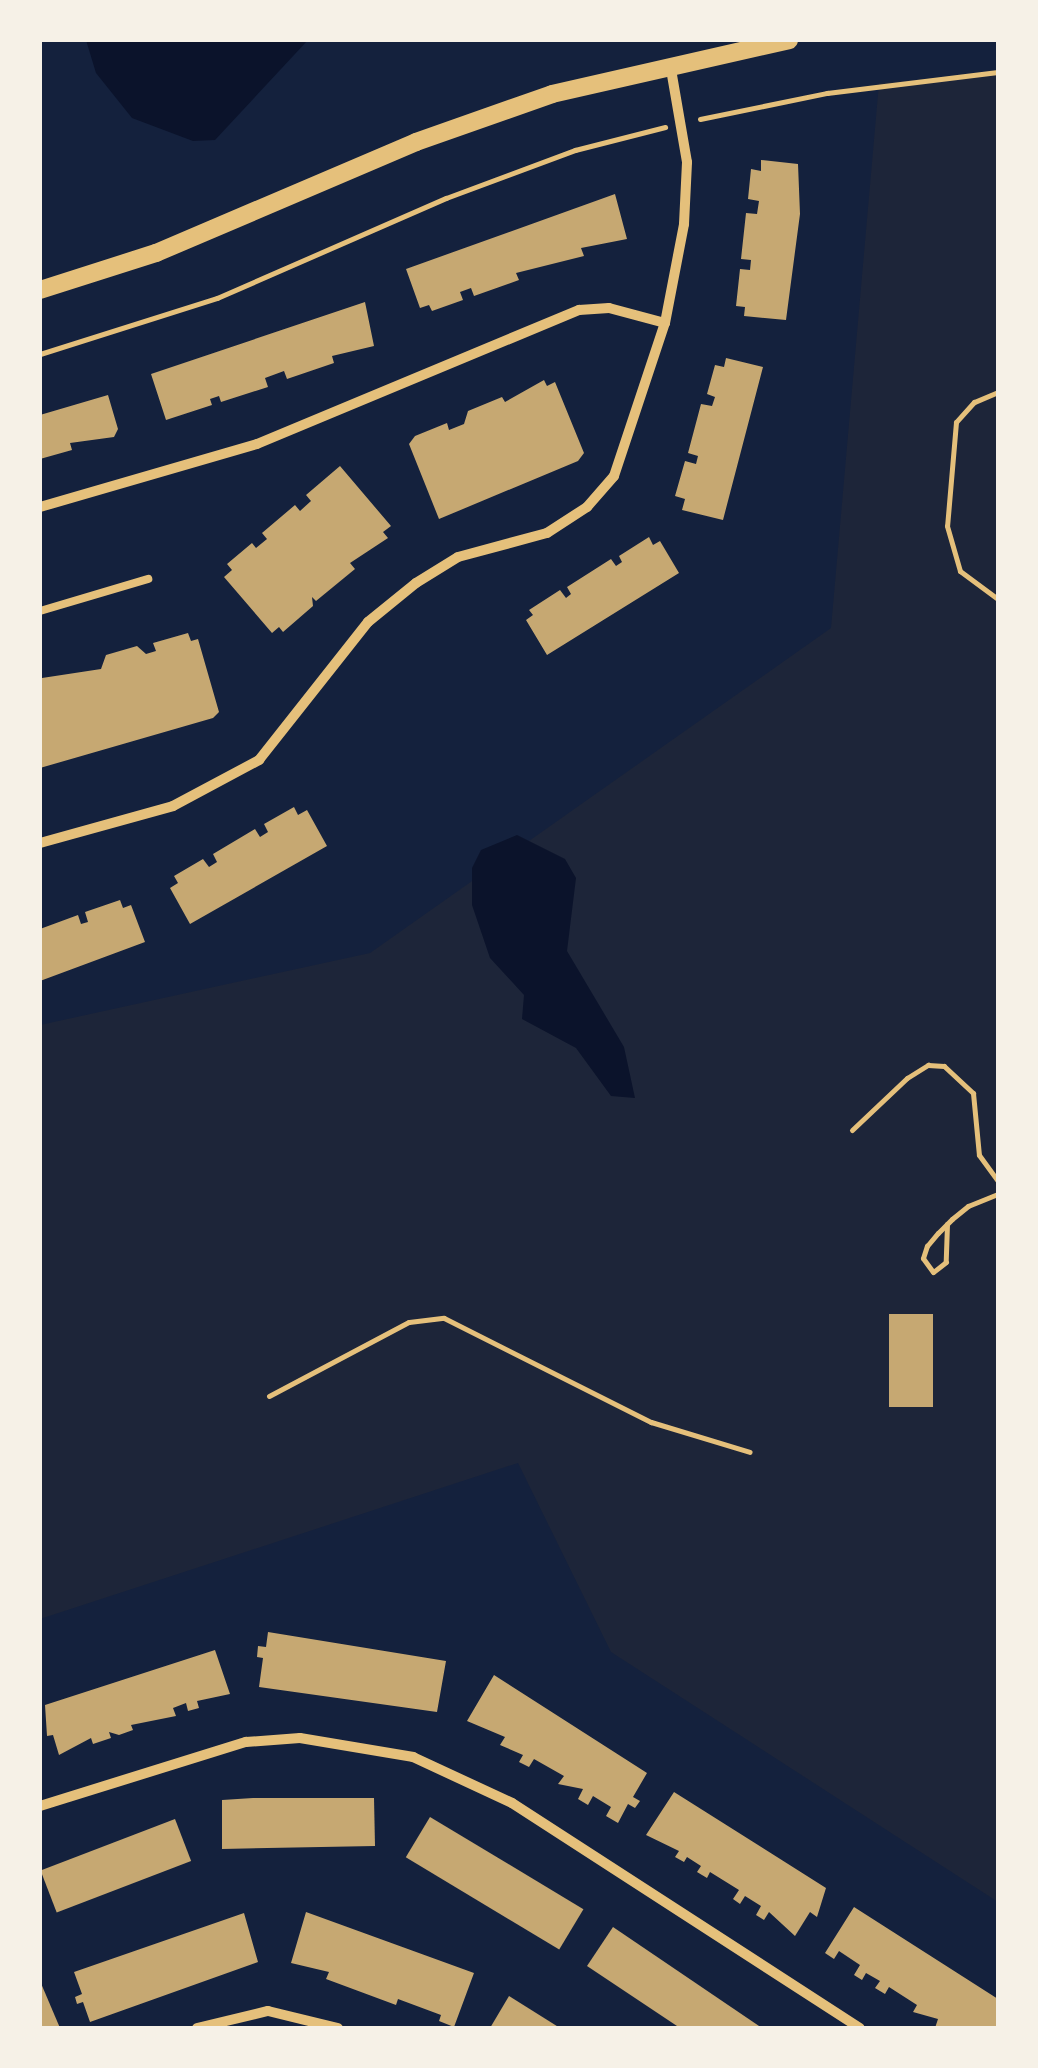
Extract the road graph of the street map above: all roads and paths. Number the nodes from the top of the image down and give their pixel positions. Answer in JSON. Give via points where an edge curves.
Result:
{"nodes":[{"id":1,"x":789,"y":40,"type":"edge"},
{"id":2,"x":670,"y":63,"type":"junction"},
{"id":3,"x":998,"y":72,"type":"edge"},
{"id":4,"x":682,"y":123,"type":"junction"},
{"id":5,"x":40,"y":290,"type":"edge"},
{"id":6,"x":664,"y":323,"type":"junction"},
{"id":7,"x":40,"y":354,"type":"edge"},
{"id":8,"x":998,"y":392,"type":"edge"},
{"id":9,"x":40,"y":507,"type":"edge"},
{"id":10,"x":148,"y":579,"type":"dead end"},
{"id":11,"x":998,"y":599,"type":"edge"},
{"id":12,"x":40,"y":611,"type":"edge"},
{"id":13,"x":40,"y":844,"type":"edge"},
{"id":14,"x":852,"y":1130,"type":"dead end"},
{"id":15,"x":998,"y":1182,"type":"edge"},
{"id":16,"x":998,"y":1194,"type":"edge"},
{"id":17,"x":947,"y":1224,"type":"junction"},
{"id":18,"x":269,"y":1396,"type":"dead end"},
{"id":19,"x":750,"y":1452,"type":"dead end"},
{"id":20,"x":40,"y":1806,"type":"edge"},
{"id":21,"x":197,"y":2028,"type":"edge"},
{"id":22,"x":338,"y":2028,"type":"edge"},
{"id":23,"x":860,"y":2028,"type":"edge"}],
"edges":[{"from":1,"to":2,"type":"street"},
{"from":2,"to":4,"type":"street"},
{"from":2,"to":5,"type":"street","via":[[462,125],[156,253]]},
{"from":3,"to":4,"type":"path","via":[[827,93]]},
{"from":4,"to":6,"type":"street","via":[[688,190]]},
{"from":4,"to":7,"type":"path","via":[[575,150],[217,298]]},
{"from":6,"to":9,"type":"street","via":[[609,308],[579,310],[258,444]]},
{"from":6,"to":13,"type":"street","via":[[614,476],[587,507],[546,533],[458,557],[416,583],[368,622],[259,760],[172,806]]},
{"from":8,"to":11,"type":"path","via":[[974,402],[956,422],[947,526],[960,571]]},
{"from":10,"to":12,"type":"lane"},
{"from":14,"to":15,"type":"path","via":[[907,1078],[928,1065],[944,1066],[973,1092],[979,1156]]},
{"from":16,"to":17,"type":"path"},
{"from":17,"to":17,"type":"path","via":[[922,1258],[933,1272],[946,1262]]},
{"from":18,"to":19,"type":"path","via":[[408,1322],[444,1318],[651,1422]]},
{"from":20,"to":23,"type":"street","via":[[246,1742],[318,1740],[414,1757],[512,1804]]},
{"from":21,"to":22,"type":"street","via":[[268,2011]]}]}
